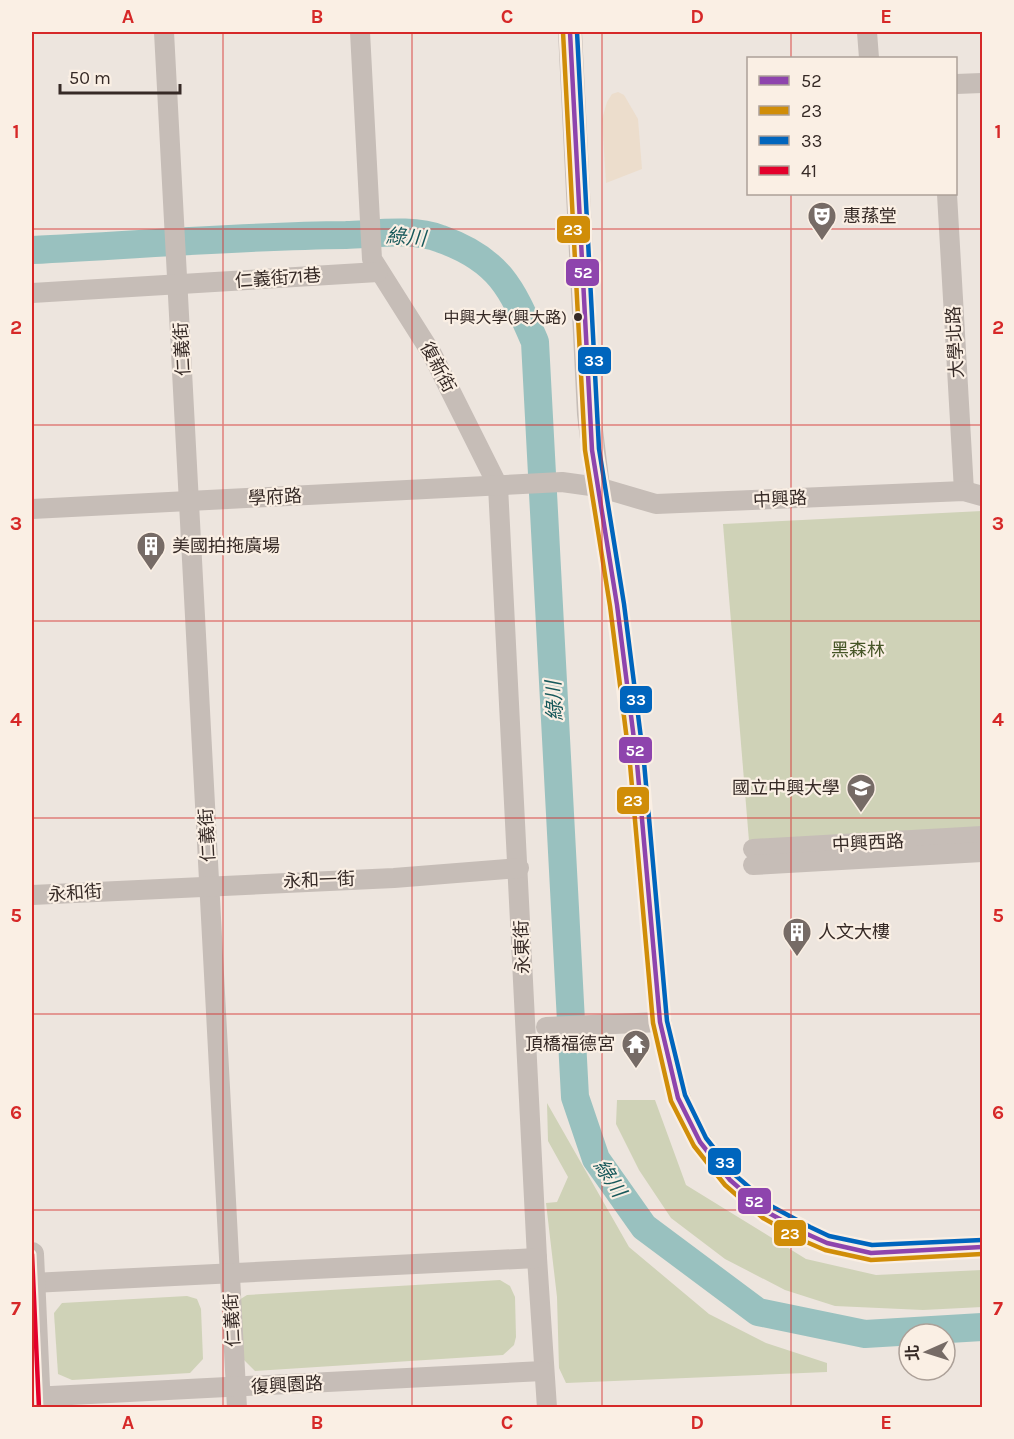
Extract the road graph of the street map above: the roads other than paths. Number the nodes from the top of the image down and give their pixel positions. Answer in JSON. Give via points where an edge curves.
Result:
{"nodes":[{"id":1,"x":164,"y":32,"type":"edge"},
{"id":2,"x":360,"y":32,"type":"edge"},
{"id":3,"x":570,"y":32,"type":"edge"},
{"id":4,"x":867,"y":32,"type":"edge"},
{"id":5,"x":869,"y":57,"type":"edge"},
{"id":6,"x":982,"y":83,"type":"edge"},
{"id":7,"x":957,"y":84,"type":"edge"},
{"id":8,"x":947,"y":195,"type":"edge"},
{"id":9,"x":378,"y":272,"type":"junction"},
{"id":10,"x":178,"y":284,"type":"junction"},
{"id":11,"x":32,"y":293,"type":"edge"},
{"id":12,"x":982,"y":482,"type":"edge"},
{"id":13,"x":498,"y":486,"type":"junction"},
{"id":14,"x":598,"y":488,"type":"junction"},
{"id":15,"x":973,"y":493,"type":"edge"},
{"id":16,"x":189,"y":502,"type":"junction"},
{"id":17,"x":32,"y":509,"type":"edge"},
{"id":18,"x":982,"y":836,"type":"edge"},
{"id":19,"x":982,"y":852,"type":"edge"},
{"id":20,"x":519,"y":868,"type":"junction"},
{"id":21,"x":209,"y":885,"type":"junction"},
{"id":22,"x":119,"y":890,"type":"joint"},
{"id":23,"x":32,"y":896,"type":"edge"},
{"id":24,"x":660,"y":1022,"type":"junction"},
{"id":25,"x":546,"y":1027,"type":"dead end"},
{"id":26,"x":982,"y":1247,"type":"edge"},
{"id":27,"x":32,"y":1254,"type":"edge"},
{"id":28,"x":537,"y":1258,"type":"junction"},
{"id":29,"x":230,"y":1273,"type":"junction"},
{"id":30,"x":32,"y":1283,"type":"edge"},
{"id":31,"x":543,"y":1371,"type":"junction"},
{"id":32,"x":236,"y":1387,"type":"junction"},
{"id":33,"x":37,"y":1401,"type":"edge"},
{"id":34,"x":237,"y":1407,"type":"edge"},
{"id":35,"x":547,"y":1407,"type":"edge"}],
"edges":[{"from":1,"to":10,"type":"street","name":"仁義街"},
{"from":2,"to":9,"type":"street","name":"復新街","via":[[371,253]]},
{"from":3,"to":14,"type":"street","via":[[589,414]]},
{"from":4,"to":5,"type":"street"},
{"from":6,"to":7,"type":"street"},
{"from":8,"to":15,"type":"street","name":"大學北路"},
{"from":9,"to":10,"type":"street","name":"仁義街71巷"},
{"from":9,"to":13,"type":"street","name":"復新街","via":[[432,354]]},
{"from":10,"to":11,"type":"street","name":"仁義街71巷"},
{"from":10,"to":16,"type":"street","name":"仁義街"},
{"from":12,"to":15,"type":"street","name":"中興路"},
{"from":13,"to":14,"type":"street","name":"學府路","via":[[562,482]]},
{"from":13,"to":16,"type":"street","name":"學府路"},
{"from":13,"to":20,"type":"street","name":"永東街"},
{"from":14,"to":15,"type":"street","name":"中興路","via":[[656,504]]},
{"from":14,"to":24,"type":"street","via":[[637,763]]},
{"from":16,"to":17,"type":"street","name":"學府路"},
{"from":16,"to":21,"type":"street","name":"仁義街"},
{"from":18,"to":19,"type":"street","name":"中興西路","via":[[753,857]]},
{"from":20,"to":21,"type":"street","name":"永和一街","via":[[394,878]]},
{"from":20,"to":28,"type":"street","name":"永東街"},
{"from":21,"to":22,"type":"street","name":"永和一街"},
{"from":21,"to":29,"type":"street","name":"仁義街"},
{"from":22,"to":23,"type":"street","name":"永和街"},
{"from":24,"to":25,"type":"street"},
{"from":24,"to":26,"type":"street","via":[[678,1098],[700,1142],[730,1180],[767,1212],[827,1243],[872,1253]]},
{"from":27,"to":30,"type":"street"},
{"from":28,"to":29,"type":"street"},
{"from":28,"to":31,"type":"street","name":"永東街"},
{"from":29,"to":30,"type":"street"},
{"from":29,"to":32,"type":"street","name":"仁義街"},
{"from":30,"to":33,"type":"street"},
{"from":31,"to":32,"type":"street","name":"復興園路"},
{"from":31,"to":35,"type":"street","name":"永東街"},
{"from":32,"to":33,"type":"street","name":"復興園路"},
{"from":32,"to":34,"type":"street","name":"仁義街"}]}
